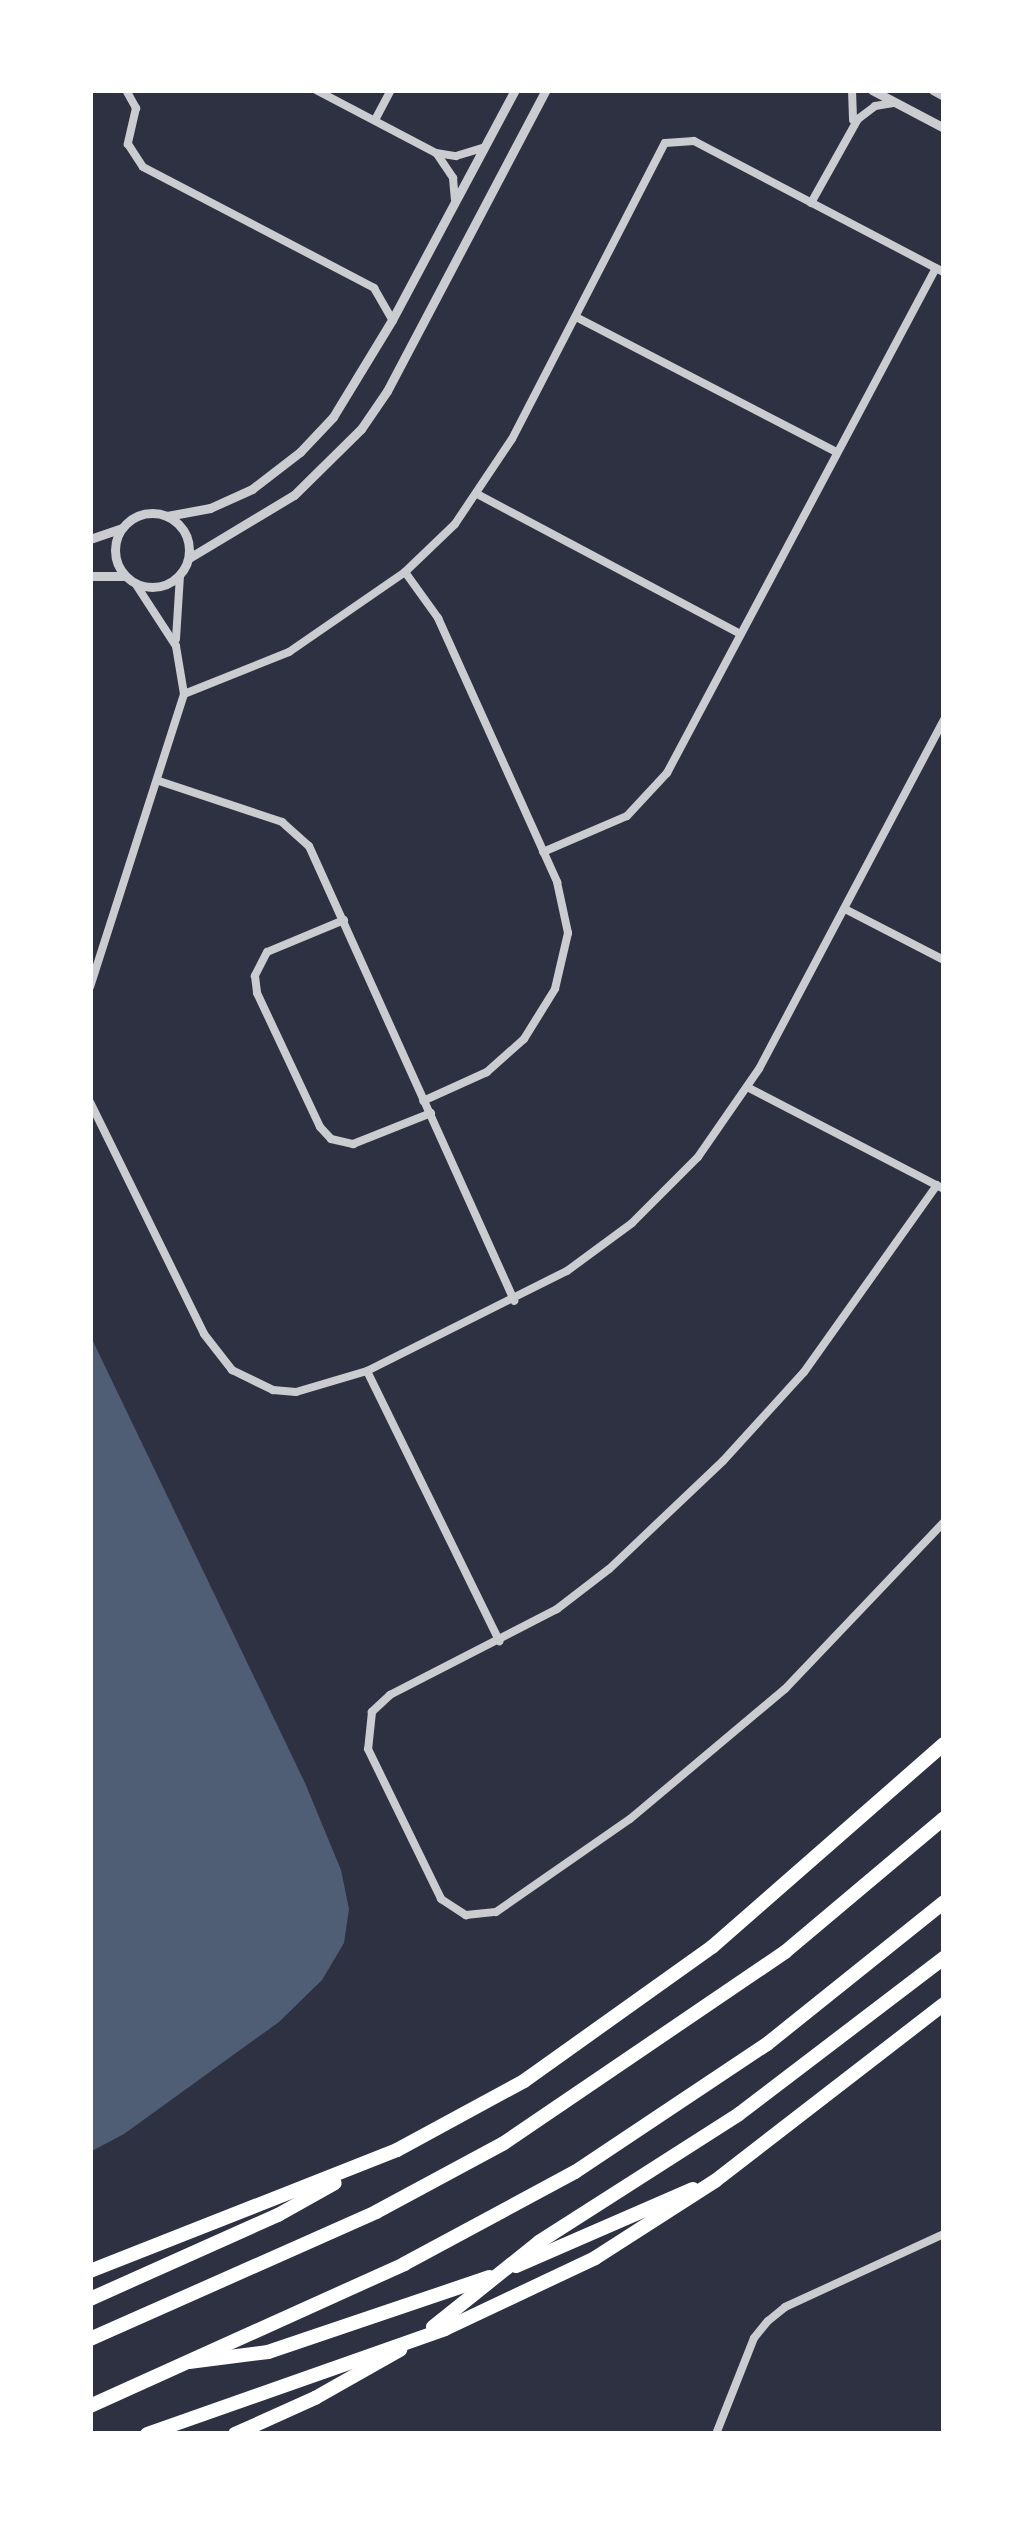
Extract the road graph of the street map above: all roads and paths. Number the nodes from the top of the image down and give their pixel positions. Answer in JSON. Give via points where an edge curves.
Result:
{"nodes":[{"id":1,"x":126,"y":90,"type":"edge"},
{"id":2,"x":316,"y":90,"type":"edge"},
{"id":3,"x":391,"y":90,"type":"edge"},
{"id":4,"x":515,"y":90,"type":"edge"},
{"id":5,"x":546,"y":90,"type":"edge"},
{"id":6,"x":852,"y":90,"type":"edge"},
{"id":7,"x":872,"y":90,"type":"edge"},
{"id":8,"x":933,"y":90,"type":"edge"},
{"id":9,"x":944,"y":96,"type":"edge"},
{"id":10,"x":896,"y":103,"type":"junction"},
{"id":11,"x":375,"y":120,"type":"junction"},
{"id":12,"x":851,"y":127,"type":"junction"},
{"id":13,"x":944,"y":128,"type":"edge"},
{"id":14,"x":484,"y":148,"type":"junction"},
{"id":15,"x":436,"y":153,"type":"junction"},
{"id":16,"x":455,"y":199,"type":"junction"},
{"id":17,"x":812,"y":203,"type":"junction"},
{"id":18,"x":940,"y":270,"type":"edge"},
{"id":19,"x":576,"y":317,"type":"junction"},
{"id":20,"x":392,"y":320,"type":"junction"},
{"id":21,"x":835,"y":452,"type":"junction"},
{"id":22,"x":479,"y":495,"type":"junction"},
{"id":23,"x":167,"y":516,"type":"junction"},
{"id":24,"x":122,"y":528,"type":"junction"},
{"id":25,"x":90,"y":539,"type":"edge"},
{"id":26,"x":189,"y":557,"type":"junction"},
{"id":27,"x":405,"y":572,"type":"junction"},
{"id":28,"x":90,"y":575,"type":"edge"},
{"id":29,"x":180,"y":576,"type":"junction"},
{"id":30,"x":130,"y":580,"type":"junction"},
{"id":31,"x":739,"y":633,"type":"junction"},
{"id":32,"x":176,"y":646,"type":"junction"},
{"id":33,"x":184,"y":694,"type":"junction"},
{"id":34,"x":944,"y":719,"type":"edge"},
{"id":35,"x":159,"y":781,"type":"junction"},
{"id":36,"x":542,"y":852,"type":"junction"},
{"id":37,"x":845,"y":909,"type":"junction"},
{"id":38,"x":344,"y":920,"type":"junction"},
{"id":39,"x":944,"y":960,"type":"edge"},
{"id":40,"x":90,"y":987,"type":"edge"},
{"id":41,"x":749,"y":1088,"type":"junction"},
{"id":42,"x":423,"y":1101,"type":"junction"},
{"id":43,"x":90,"y":1102,"type":"edge"},
{"id":44,"x":430,"y":1113,"type":"junction"},
{"id":45,"x":941,"y":1187,"type":"edge"},
{"id":46,"x":514,"y":1301,"type":"junction"},
{"id":47,"x":367,"y":1371,"type":"junction"},
{"id":48,"x":944,"y":1522,"type":"edge"},
{"id":49,"x":499,"y":1641,"type":"junction"},
{"id":50,"x":944,"y":1744,"type":"edge"},
{"id":51,"x":944,"y":1818,"type":"edge"},
{"id":52,"x":944,"y":1903,"type":"edge"},
{"id":53,"x":944,"y":1958,"type":"edge"},
{"id":54,"x":944,"y":2004,"type":"edge"},
{"id":55,"x":353,"y":2169,"type":"junction"},
{"id":56,"x":715,"y":2181,"type":"junction"},
{"id":57,"x":944,"y":2234,"type":"edge"},
{"id":58,"x":90,"y":2270,"type":"edge"},
{"id":59,"x":90,"y":2299,"type":"edge"},
{"id":60,"x":90,"y":2338,"type":"edge"},
{"id":61,"x":184,"y":2362,"type":"junction"},
{"id":62,"x":236,"y":2401,"type":"junction"},
{"id":63,"x":90,"y":2406,"type":"edge"},
{"id":64,"x":147,"y":2434,"type":"edge"},
{"id":65,"x":170,"y":2434,"type":"edge"},
{"id":66,"x":236,"y":2434,"type":"edge"},
{"id":67,"x":716,"y":2434,"type":"edge"}],
"edges":[{"from":1,"to":20,"type":"street","via":[[136,108],[128,144],[143,166],[374,288]]},
{"from":2,"to":11,"type":"street"},
{"from":3,"to":11,"type":"street"},
{"from":4,"to":14,"type":"street"},
{"from":5,"to":26,"type":"street","via":[[361,429],[294,495]]},
{"from":6,"to":12,"type":"street"},
{"from":7,"to":10,"type":"street"},
{"from":8,"to":9,"type":"street"},
{"from":10,"to":12,"type":"street","via":[[866,112]]},
{"from":10,"to":13,"type":"street"},
{"from":11,"to":15,"type":"street"},
{"from":12,"to":17,"type":"street"},
{"from":14,"to":15,"type":"street"},
{"from":14,"to":16,"type":"street"},
{"from":15,"to":16,"type":"street","via":[[453,178]]},
{"from":16,"to":20,"type":"street"},
{"from":17,"to":18,"type":"street"},
{"from":17,"to":19,"type":"street","via":[[694,141],[674,139],[658,152]]},
{"from":18,"to":21,"type":"street"},
{"from":19,"to":21,"type":"street"},
{"from":19,"to":22,"type":"street"},
{"from":20,"to":23,"type":"street","via":[[340,407],[282,469],[223,503]]},
{"from":21,"to":31,"type":"street"},
{"from":22,"to":27,"type":"street"},
{"from":22,"to":31,"type":"street"},
{"from":23,"to":24,"type":"street","via":[[143,514]]},
{"from":23,"to":26,"type":"street","via":[[188,538]]},
{"from":24,"to":25,"type":"street"},
{"from":24,"to":30,"type":"street","via":[[115,547]]},
{"from":26,"to":29,"type":"street"},
{"from":27,"to":33,"type":"street","via":[[289,652]]},
{"from":27,"to":36,"type":"street","via":[[437,618]]},
{"from":28,"to":30,"type":"street"},
{"from":29,"to":30,"type":"street","via":[[158,587]]},
{"from":29,"to":32,"type":"street"},
{"from":30,"to":32,"type":"street"},
{"from":31,"to":36,"type":"street","via":[[654,791],[611,826]]},
{"from":32,"to":33,"type":"street"},
{"from":33,"to":35,"type":"street"},
{"from":34,"to":37,"type":"street"},
{"from":35,"to":38,"type":"street","via":[[297,832]]},
{"from":35,"to":40,"type":"street"},
{"from":36,"to":42,"type":"street","via":[[565,904],[568,933],[555,989],[504,1059]]},
{"from":37,"to":39,"type":"street"},
{"from":37,"to":41,"type":"street"},
{"from":38,"to":42,"type":"street"},
{"from":38,"to":44,"type":"street","via":[[267,952],[257,993],[331,1139],[361,1142]]},
{"from":41,"to":45,"type":"street"},
{"from":41,"to":46,"type":"street","via":[[653,1205]]},
{"from":42,"to":44,"type":"street"},
{"from":43,"to":47,"type":"street","via":[[204,1334],[232,1370],[296,1392]]},
{"from":44,"to":46,"type":"street"},
{"from":45,"to":49,"type":"street","via":[[829,1341],[737,1447],[609,1570]]},
{"from":46,"to":47,"type":"street"},
{"from":47,"to":49,"type":"street"},
{"from":48,"to":49,"type":"street","via":[[710,1756],[496,1912],[466,1915],[434,1887],[368,1750],[367,1724],[390,1695]]},
{"from":50,"to":55,"type":"highway","via":[[775,1896],[616,2020],[482,2107]]},
{"from":51,"to":60,"type":"highway","via":[[785,1952],[504,2143],[376,2212]]},
{"from":52,"to":61,"type":"highway","via":[[767,2044],[575,2172],[404,2264]]},
{"from":53,"to":66,"type":"highway","via":[[740,2114],[539,2242],[438,2324],[378,2364]]},
{"from":54,"to":56,"type":"highway"},
{"from":55,"to":58,"type":"highway"},
{"from":55,"to":59,"type":"highway","via":[[278,2216]]},
{"from":56,"to":61,"type":"highway","via":[[406,2308],[252,2356]]},
{"from":56,"to":62,"type":"highway","via":[[521,2296]]},
{"from":57,"to":67,"type":"street","via":[[768,2321]]},
{"from":61,"to":63,"type":"highway"},
{"from":62,"to":64,"type":"highway"},
{"from":62,"to":65,"type":"highway"}]}
